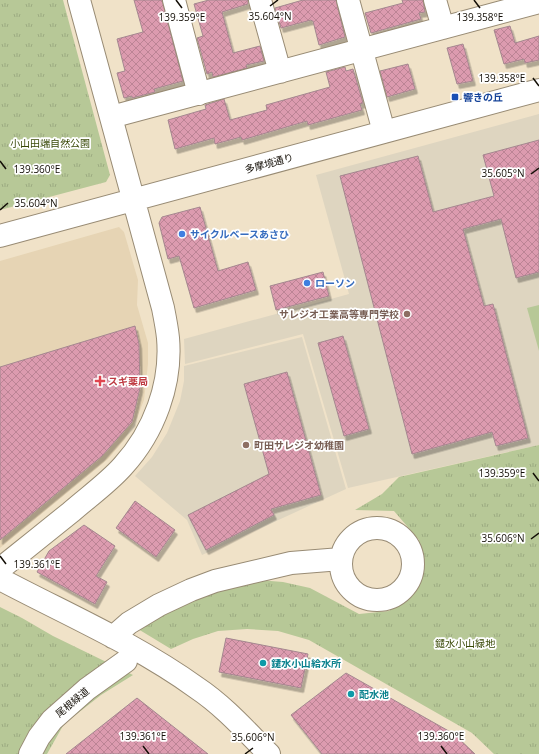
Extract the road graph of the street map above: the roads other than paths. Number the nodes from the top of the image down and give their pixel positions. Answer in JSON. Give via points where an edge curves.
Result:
{"nodes":[{"id":1,"x":79,"y":0,"type":"edge"},
{"id":2,"x":174,"y":0,"type":"edge"},
{"id":3,"x":260,"y":0,"type":"edge"},
{"id":4,"x":348,"y":0,"type":"edge"},
{"id":5,"x":435,"y":0,"type":"edge"},
{"id":6,"x":529,"y":3,"type":"edge"},
{"id":7,"x":443,"y":28,"type":"junction"},
{"id":8,"x":362,"y":50,"type":"junction"},
{"id":9,"x":280,"y":72,"type":"junction"},
{"id":10,"x":539,"y":90,"type":"edge"},
{"id":11,"x":199,"y":94,"type":"junction"},
{"id":12,"x":110,"y":118,"type":"junction"},
{"id":13,"x":384,"y":132,"type":"junction"},
{"id":14,"x":132,"y":200,"type":"junction"},
{"id":15,"x":0,"y":236,"type":"edge"},
{"id":16,"x":341,"y":560,"type":"dead end"},
{"id":17,"x":0,"y":569,"type":"edge"},
{"id":18,"x":0,"y":579,"type":"edge"},
{"id":19,"x":113,"y":637,"type":"junction"},
{"id":20,"x":126,"y":661,"type":"dead end"},
{"id":21,"x":30,"y":754,"type":"edge"},
{"id":22,"x":269,"y":754,"type":"edge"}],
"edges":[{"from":1,"to":12,"type":"street"},
{"from":2,"to":11,"type":"street"},
{"from":3,"to":9,"type":"street"},
{"from":4,"to":8,"type":"street"},
{"from":5,"to":7,"type":"street"},
{"from":6,"to":7,"type":"street"},
{"from":7,"to":8,"type":"street"},
{"from":8,"to":9,"type":"street"},
{"from":8,"to":13,"type":"street"},
{"from":9,"to":11,"type":"street"},
{"from":10,"to":13,"type":"street","name":"多摩境通り"},
{"from":11,"to":12,"type":"street"},
{"from":12,"to":14,"type":"street"},
{"from":13,"to":14,"type":"street","name":"多摩境通り"},
{"from":14,"to":15,"type":"street","name":"多摩境通り"},
{"from":14,"to":17,"type":"street","via":[[163,308],[168,338],[167,366],[158,408],[136,451],[110,480]]},
{"from":16,"to":19,"type":"street","via":[[291,564],[215,581],[159,605],[129,623]]},
{"from":18,"to":19,"type":"street"},
{"from":19,"to":22,"type":"street","via":[[198,688]]},
{"from":20,"to":21,"type":"street","name":"尾根緑道","via":[[87,689],[52,720]]}]}
